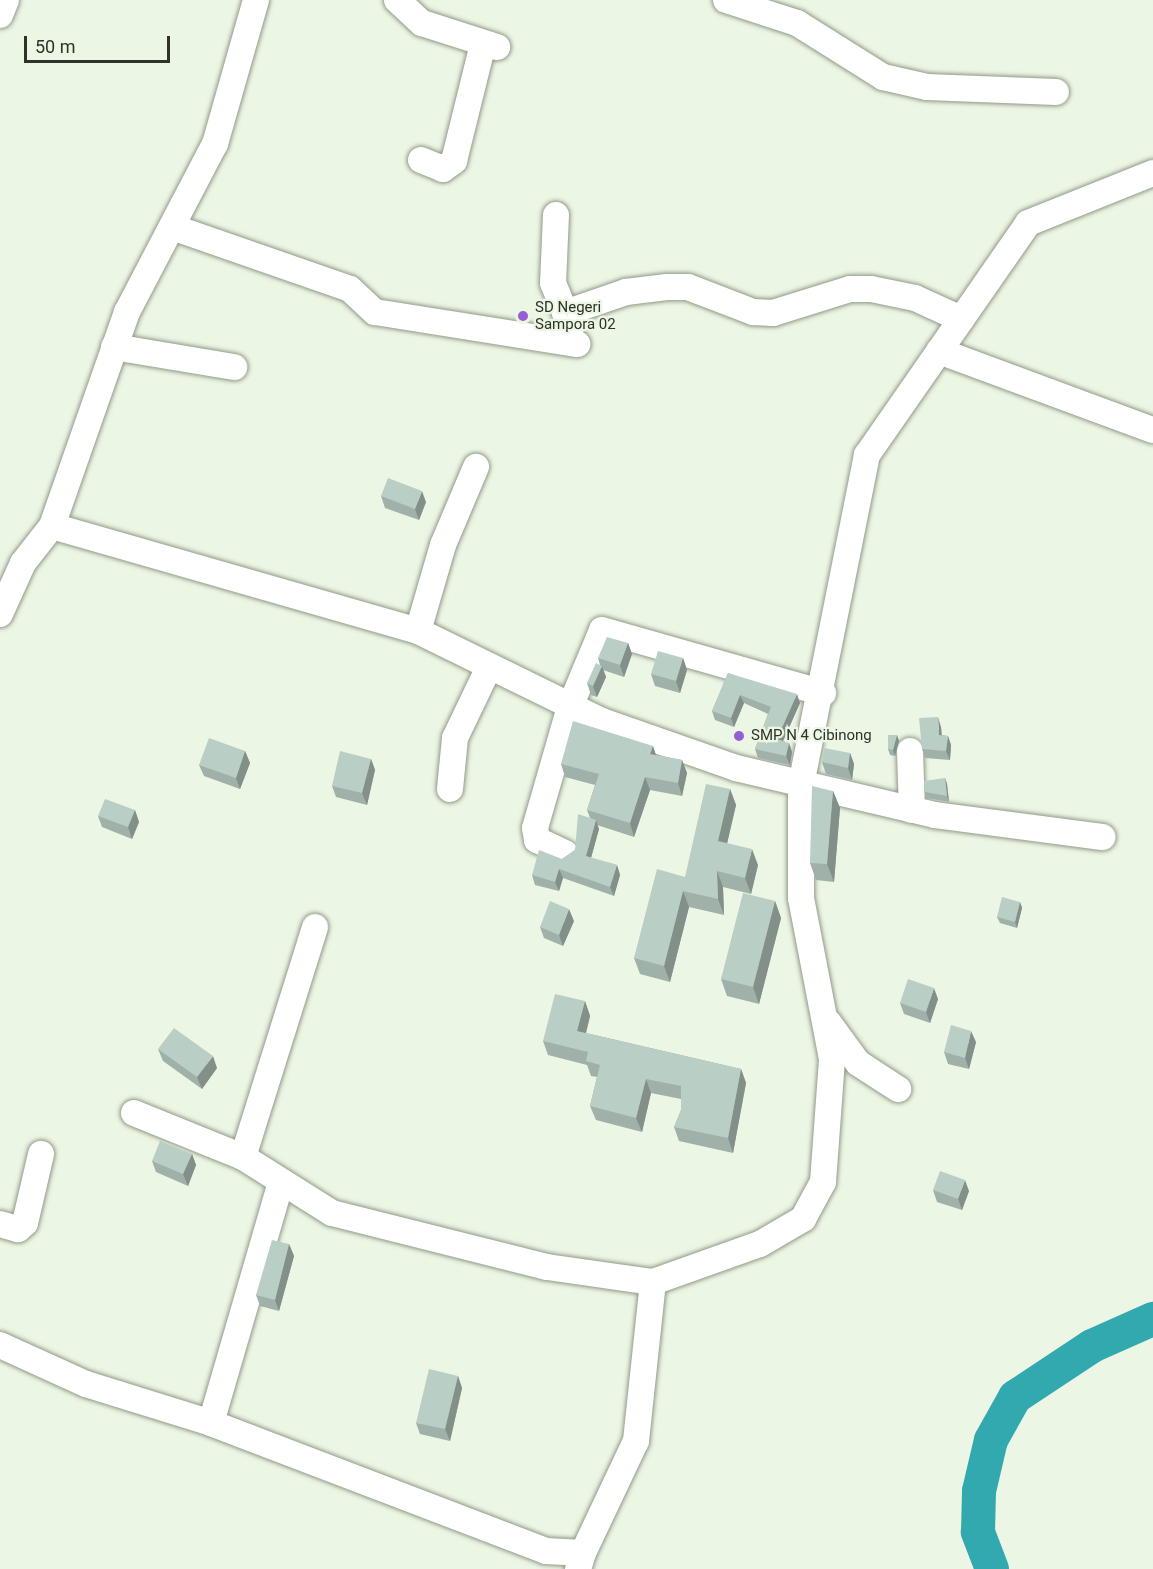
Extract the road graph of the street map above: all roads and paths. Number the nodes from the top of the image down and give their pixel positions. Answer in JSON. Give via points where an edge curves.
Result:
{"nodes":[{"id":1,"x":6,"y":0,"type":"edge"},
{"id":2,"x":256,"y":0,"type":"edge"},
{"id":3,"x":397,"y":0,"type":"edge"},
{"id":4,"x":726,"y":0,"type":"edge"},
{"id":5,"x":0,"y":15,"type":"edge"},
{"id":6,"x":1056,"y":92,"type":"dead end"},
{"id":7,"x":421,"y":160,"type":"dead end"},
{"id":8,"x":1153,"y":173,"type":"edge"},
{"id":9,"x":556,"y":214,"type":"dead end"},
{"id":10,"x":172,"y":226,"type":"junction"},
{"id":11,"x":565,"y":313,"type":"junction"},
{"id":12,"x":961,"y":319,"type":"junction"},
{"id":13,"x":114,"y":347,"type":"junction"},
{"id":14,"x":939,"y":351,"type":"junction"},
{"id":15,"x":234,"y":367,"type":"dead end"},
{"id":16,"x":1153,"y":430,"type":"edge"},
{"id":17,"x":476,"y":467,"type":"dead end"},
{"id":18,"x":52,"y":526,"type":"junction"},
{"id":19,"x":0,"y":614,"type":"edge"},
{"id":20,"x":418,"y":631,"type":"junction"},
{"id":21,"x":489,"y":667,"type":"junction"},
{"id":22,"x":823,"y":693,"type":"junction"},
{"id":23,"x":570,"y":707,"type":"junction"},
{"id":24,"x":910,"y":751,"type":"dead end"},
{"id":25,"x":801,"y":785,"type":"junction"},
{"id":26,"x":450,"y":789,"type":"dead end"},
{"id":27,"x":912,"y":810,"type":"junction"},
{"id":28,"x":1103,"y":837,"type":"dead end"},
{"id":29,"x":565,"y":853,"type":"dead end"},
{"id":30,"x":315,"y":927,"type":"dead end"},
{"id":31,"x":827,"y":1021,"type":"junction"},
{"id":32,"x":898,"y":1089,"type":"dead end"},
{"id":33,"x":134,"y":1113,"type":"dead end"},
{"id":34,"x":41,"y":1154,"type":"dead end"},
{"id":35,"x":243,"y":1157,"type":"junction"},
{"id":36,"x":281,"y":1182,"type":"junction"},
{"id":37,"x":0,"y":1224,"type":"edge"},
{"id":38,"x":652,"y":1282,"type":"junction"},
{"id":39,"x":0,"y":1344,"type":"edge"},
{"id":40,"x":211,"y":1423,"type":"junction"},
{"id":41,"x":581,"y":1561,"type":"edge"}],
"edges":[{"from":1,"to":5,"type":"street"},
{"from":2,"to":10,"type":"street","via":[[216,144]]},
{"from":3,"to":7,"type":"street","via":[[422,22],[490,45],[454,161],[443,169]]},
{"from":4,"to":6,"type":"street","via":[[797,23],[883,77],[927,87]]},
{"from":8,"to":12,"type":"street","via":[[1028,223]]},
{"from":9,"to":11,"type":"street","via":[[551,271]]},
{"from":10,"to":11,"type":"street","via":[[350,289],[375,312],[580,351]]},
{"from":10,"to":13,"type":"street","via":[[142,279]]},
{"from":11,"to":12,"type":"street","via":[[626,292],[667,287],[688,287],[753,312],[773,313],[850,289],[871,288],[915,298]]},
{"from":12,"to":14,"type":"street"},
{"from":13,"to":15,"type":"street"},
{"from":13,"to":18,"type":"street"},
{"from":14,"to":16,"type":"street"},
{"from":14,"to":22,"type":"street","via":[[867,455]]},
{"from":17,"to":20,"type":"street","via":[[443,545]]},
{"from":18,"to":19,"type":"street","via":[[23,563]]},
{"from":18,"to":20,"type":"street"},
{"from":20,"to":21,"type":"street"},
{"from":21,"to":23,"type":"street"},
{"from":21,"to":26,"type":"street","via":[[455,738]]},
{"from":22,"to":23,"type":"street","via":[[608,629],[597,634]]},
{"from":22,"to":25,"type":"street"},
{"from":23,"to":25,"type":"street","via":[[681,751]]},
{"from":23,"to":29,"type":"street","via":[[535,828],[537,840]]},
{"from":24,"to":27,"type":"street"},
{"from":25,"to":27,"type":"street"},
{"from":25,"to":31,"type":"street","via":[[801,898]]},
{"from":27,"to":28,"type":"street"},
{"from":30,"to":35,"type":"street"},
{"from":31,"to":32,"type":"street","via":[[858,1063]]},
{"from":31,"to":38,"type":"street","via":[[831,1105],[816,1202],[785,1232]]},
{"from":33,"to":35,"type":"street"},
{"from":34,"to":37,"type":"street","via":[[25,1223],[18,1229]]},
{"from":35,"to":36,"type":"street"},
{"from":36,"to":38,"type":"street","via":[[332,1213],[397,1234],[485,1256]]},
{"from":36,"to":40,"type":"street"},
{"from":38,"to":41,"type":"street","via":[[636,1442]]},
{"from":39,"to":40,"type":"street","via":[[86,1384]]},
{"from":40,"to":41,"type":"street"}]}
